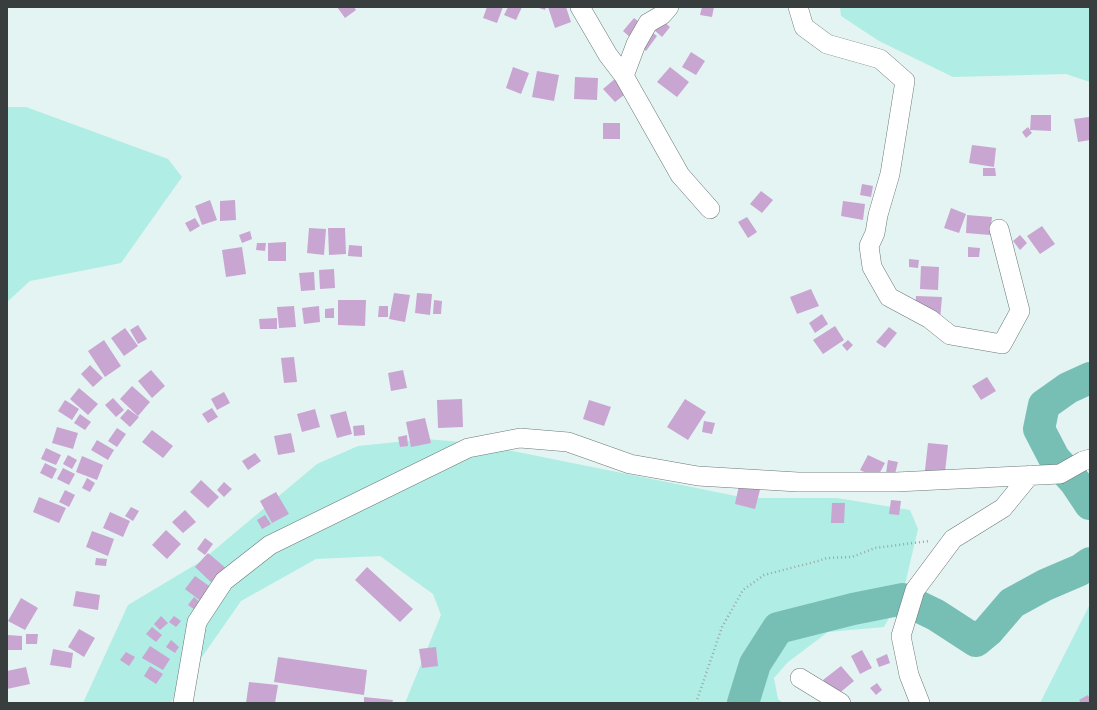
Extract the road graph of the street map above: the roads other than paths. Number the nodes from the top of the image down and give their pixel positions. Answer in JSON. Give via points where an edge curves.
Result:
{"nodes":[{"id":1,"x":580,"y":7,"type":"edge"},
{"id":2,"x":669,"y":7,"type":"edge"},
{"id":3,"x":798,"y":7,"type":"edge"},
{"id":4,"x":624,"y":76,"type":"junction"},
{"id":5,"x":710,"y":209,"type":"dead end"},
{"id":6,"x":999,"y":229,"type":"dead end"},
{"id":7,"x":1087,"y":460,"type":"edge"},
{"id":8,"x":1030,"y":475,"type":"junction"},
{"id":9,"x":800,"y":678,"type":"dead end"},
{"id":10,"x":183,"y":703,"type":"edge"},
{"id":11,"x":841,"y":703,"type":"edge"},
{"id":12,"x":920,"y":703,"type":"edge"}],
"edges":[{"from":1,"to":4,"type":"street","via":[[608,55]]},
{"from":2,"to":4,"type":"street","via":[[662,16],[648,22],[636,44]]},
{"from":3,"to":6,"type":"street","via":[[804,27],[827,44],[880,59],[905,81],[890,174],[875,233],[869,246],[872,267],[889,297],[930,319],[950,335],[1002,344],[1020,311]]},
{"from":4,"to":5,"type":"street","via":[[680,175]]},
{"from":7,"to":8,"type":"street","via":[[1060,474]]},
{"from":8,"to":10,"type":"street","via":[[896,482],[798,482],[698,476],[630,464],[568,442],[520,438],[468,448],[270,545],[224,581],[197,622]]},
{"from":8,"to":12,"type":"street","via":[[1003,508],[953,539],[915,590],[901,636]]},
{"from":9,"to":11,"type":"street"}]}
